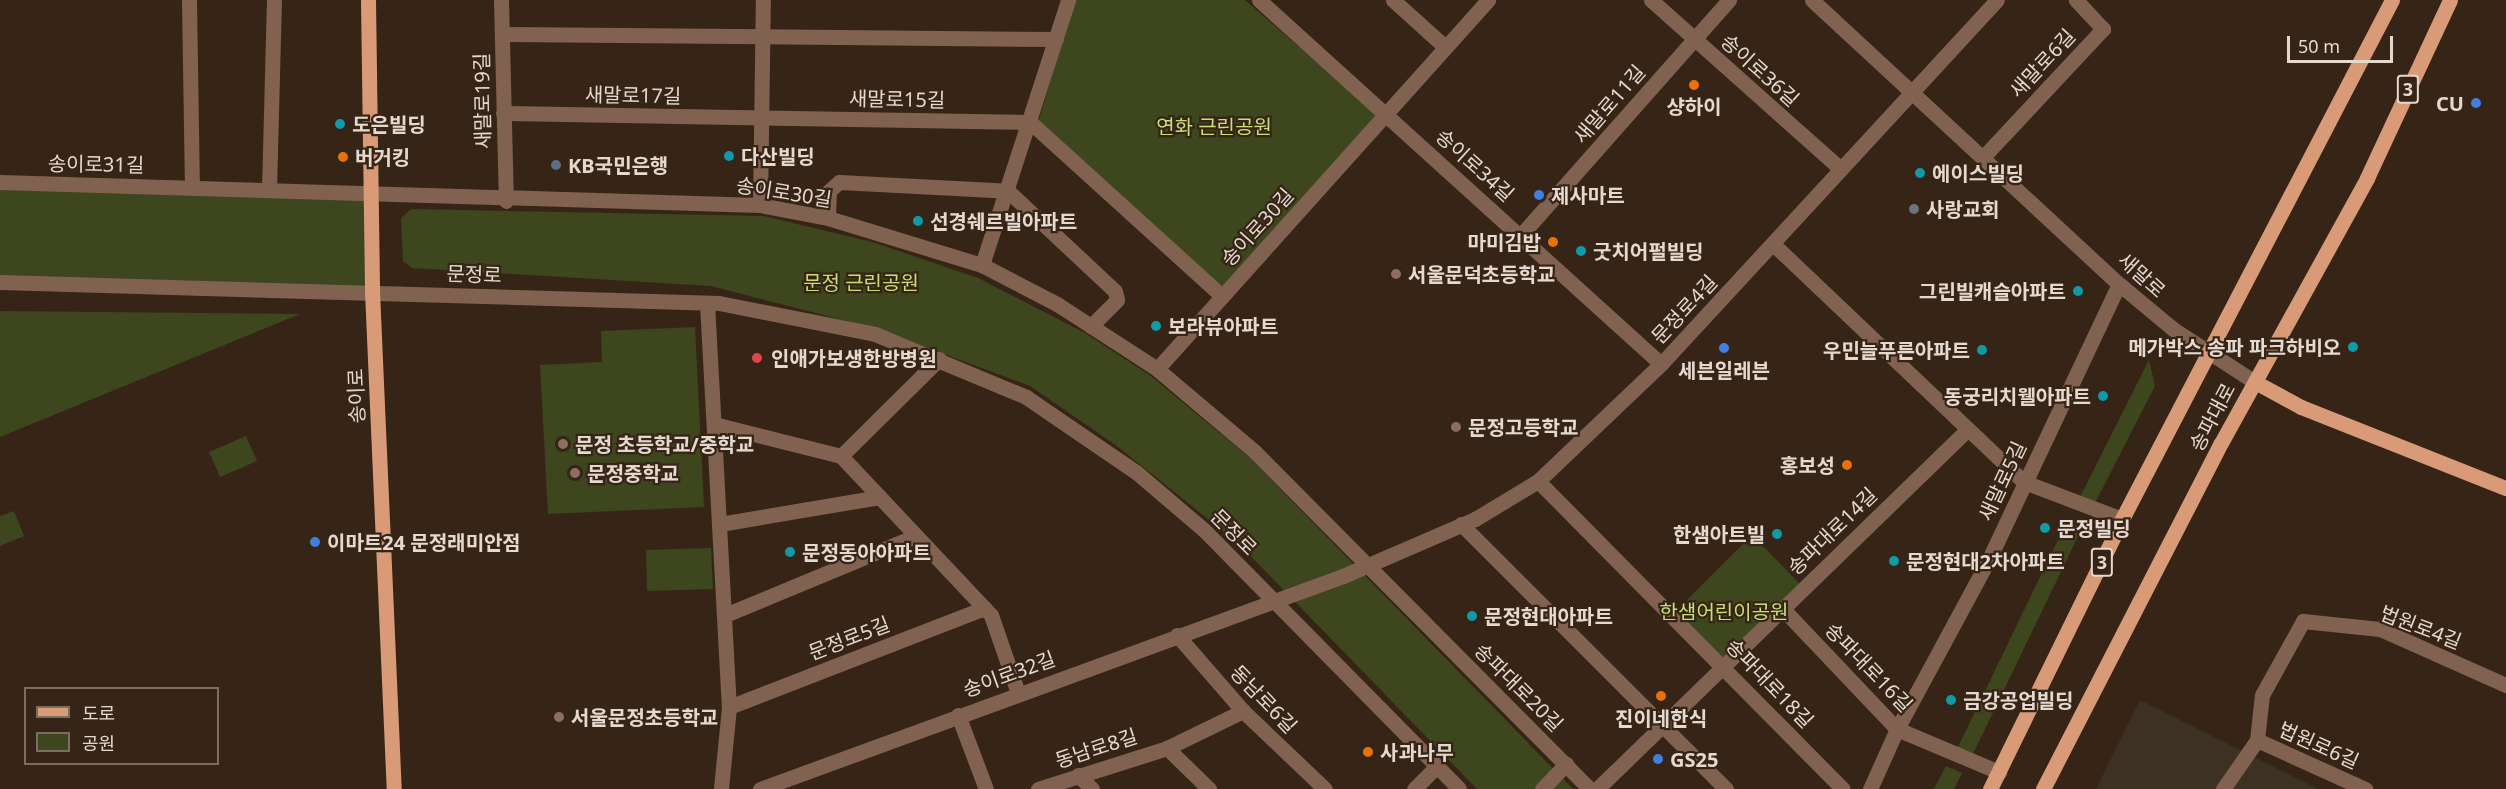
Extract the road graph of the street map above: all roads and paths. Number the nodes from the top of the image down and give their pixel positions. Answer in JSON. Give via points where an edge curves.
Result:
{"nodes":[{"id":1,"x":189,"y":0,"type":"edge"},
{"id":2,"x":274,"y":0,"type":"edge"},
{"id":3,"x":368,"y":0,"type":"edge"},
{"id":4,"x":501,"y":0,"type":"edge"},
{"id":5,"x":763,"y":0,"type":"edge"},
{"id":6,"x":1068,"y":0,"type":"edge"},
{"id":7,"x":1259,"y":0,"type":"edge"},
{"id":8,"x":1393,"y":0,"type":"edge"},
{"id":9,"x":1488,"y":0,"type":"edge"},
{"id":10,"x":1652,"y":0,"type":"edge"},
{"id":11,"x":1729,"y":0,"type":"edge"},
{"id":12,"x":1812,"y":0,"type":"edge"},
{"id":13,"x":1997,"y":0,"type":"edge"},
{"id":14,"x":2076,"y":0,"type":"edge"},
{"id":15,"x":2392,"y":0,"type":"edge"},
{"id":16,"x":2450,"y":0,"type":"edge"},
{"id":17,"x":502,"y":34,"type":"junction"},
{"id":18,"x":764,"y":36,"type":"junction"},
{"id":19,"x":1056,"y":39,"type":"junction"},
{"id":20,"x":1695,"y":39,"type":"junction"},
{"id":21,"x":1445,"y":47,"type":"junction"},
{"id":22,"x":1911,"y":93,"type":"junction"},
{"id":23,"x":503,"y":113,"type":"junction"},
{"id":24,"x":1388,"y":113,"type":"junction"},
{"id":25,"x":763,"y":118,"type":"junction"},
{"id":26,"x":1030,"y":122,"type":"junction"},
{"id":27,"x":1985,"y":155,"type":"junction"},
{"id":28,"x":1841,"y":169,"type":"junction"},
{"id":29,"x":0,"y":182,"type":"edge"},
{"id":30,"x":192,"y":187,"type":"junction"},
{"id":31,"x":269,"y":190,"type":"junction"},
{"id":32,"x":1008,"y":191,"type":"junction"},
{"id":33,"x":370,"y":194,"type":"junction"},
{"id":34,"x":506,"y":201,"type":"junction"},
{"id":35,"x":760,"y":205,"type":"junction"},
{"id":36,"x":828,"y":218,"type":"junction"},
{"id":37,"x":1521,"y":235,"type":"junction"},
{"id":38,"x":1773,"y":244,"type":"junction"},
{"id":39,"x":982,"y":265,"type":"junction"},
{"id":40,"x":0,"y":282,"type":"edge"},
{"id":41,"x":2119,"y":284,"type":"junction"},
{"id":42,"x":372,"y":291,"type":"junction"},
{"id":43,"x":1222,"y":296,"type":"junction"},
{"id":44,"x":707,"y":303,"type":"junction"},
{"id":45,"x":1091,"y":326,"type":"junction"},
{"id":46,"x":2212,"y":355,"type":"junction"},
{"id":47,"x":939,"y":359,"type":"junction"},
{"id":48,"x":1661,"y":364,"type":"junction"},
{"id":49,"x":1157,"y":369,"type":"junction"},
{"id":50,"x":2255,"y":382,"type":"junction"},
{"id":51,"x":714,"y":424,"type":"junction"},
{"id":52,"x":1967,"y":430,"type":"junction"},
{"id":53,"x":841,"y":456,"type":"junction"},
{"id":54,"x":1538,"y":481,"type":"junction"},
{"id":55,"x":2024,"y":482,"type":"junction"},
{"id":56,"x":2506,"y":488,"type":"edge"},
{"id":57,"x":880,"y":497,"type":"junction"},
{"id":58,"x":2122,"y":519,"type":"junction"},
{"id":59,"x":720,"y":524,"type":"junction"},
{"id":60,"x":1461,"y":524,"type":"junction"},
{"id":61,"x":916,"y":536,"type":"junction"},
{"id":62,"x":1367,"y":565,"type":"junction"},
{"id":63,"x":1273,"y":600,"type":"junction"},
{"id":64,"x":984,"y":608,"type":"junction"},
{"id":65,"x":1782,"y":608,"type":"junction"},
{"id":66,"x":726,"y":615,"type":"junction"},
{"id":67,"x":1177,"y":635,"type":"junction"},
{"id":68,"x":1724,"y":666,"type":"junction"},
{"id":69,"x":2506,"y":685,"type":"edge"},
{"id":70,"x":1018,"y":693,"type":"junction"},
{"id":71,"x":729,"y":707,"type":"junction"},
{"id":72,"x":1243,"y":711,"type":"junction"},
{"id":73,"x":958,"y":715,"type":"junction"},
{"id":74,"x":1664,"y":727,"type":"junction"},
{"id":75,"x":1896,"y":729,"type":"junction"},
{"id":76,"x":2257,"y":740,"type":"junction"},
{"id":77,"x":1167,"y":748,"type":"junction"},
{"id":78,"x":1566,"y":764,"type":"junction"},
{"id":79,"x":1437,"y":766,"type":"junction"},
{"id":80,"x":1999,"y":771,"type":"junction"},
{"id":81,"x":1078,"y":775,"type":"junction"},
{"id":82,"x":394,"y":789,"type":"edge"},
{"id":83,"x":721,"y":789,"type":"edge"},
{"id":84,"x":760,"y":789,"type":"edge"},
{"id":85,"x":986,"y":789,"type":"edge"},
{"id":86,"x":1038,"y":789,"type":"edge"},
{"id":87,"x":1092,"y":789,"type":"edge"},
{"id":88,"x":1209,"y":789,"type":"edge"},
{"id":89,"x":1324,"y":789,"type":"edge"},
{"id":90,"x":1414,"y":789,"type":"edge"},
{"id":91,"x":1459,"y":789,"type":"edge"},
{"id":92,"x":1542,"y":789,"type":"edge"},
{"id":93,"x":1590,"y":789,"type":"edge"},
{"id":94,"x":1597,"y":789,"type":"edge"},
{"id":95,"x":1725,"y":789,"type":"edge"},
{"id":96,"x":1843,"y":789,"type":"edge"},
{"id":97,"x":1870,"y":789,"type":"edge"},
{"id":98,"x":1990,"y":789,"type":"edge"},
{"id":99,"x":2043,"y":789,"type":"edge"},
{"id":100,"x":2223,"y":789,"type":"edge"},
{"id":101,"x":2365,"y":789,"type":"edge"}],
"edges":[{"from":1,"to":30,"type":"street"},
{"from":2,"to":31,"type":"street"},
{"from":3,"to":33,"type":"main road","name":"송이로"},
{"from":4,"to":17,"type":"street","name":"새말로19길"},
{"from":5,"to":18,"type":"street"},
{"from":6,"to":19,"type":"street"},
{"from":7,"to":24,"type":"street","name":"송이로34길"},
{"from":8,"to":21,"type":"street"},
{"from":9,"to":21,"type":"street"},
{"from":10,"to":20,"type":"street","name":"송이로36길"},
{"from":11,"to":20,"type":"street","name":"새말로11길"},
{"from":12,"to":22,"type":"street","name":"새말로"},
{"from":13,"to":22,"type":"street","name":"문정로4길"},
{"from":14,"to":27,"type":"street","name":"새말로6길","via":[[2103,29]]},
{"from":15,"to":46,"type":"main road","name":"송파대로","number":"3"},
{"from":16,"to":50,"type":"main road","name":"송파대로","number":"3","via":[[2367,178]]},
{"from":17,"to":18,"type":"street"},
{"from":17,"to":23,"type":"street","name":"새말로19길"},
{"from":18,"to":19,"type":"street"},
{"from":18,"to":25,"type":"street"},
{"from":19,"to":26,"type":"street"},
{"from":20,"to":28,"type":"street","name":"송이로36길"},
{"from":20,"to":37,"type":"street","name":"새말로11길"},
{"from":21,"to":24,"type":"street"},
{"from":22,"to":27,"type":"street","name":"새말로"},
{"from":22,"to":28,"type":"street","name":"문정로4길"},
{"from":23,"to":25,"type":"street","name":"새말로17길"},
{"from":23,"to":34,"type":"street","name":"새말로19길"},
{"from":24,"to":37,"type":"street","name":"송이로34길"},
{"from":24,"to":43,"type":"street","name":"송이로30길"},
{"from":25,"to":26,"type":"street","name":"새말로15길"},
{"from":25,"to":35,"type":"street"},
{"from":26,"to":32,"type":"street"},
{"from":26,"to":43,"type":"street"},
{"from":27,"to":41,"type":"street","name":"새말로"},
{"from":28,"to":38,"type":"street","name":"문정로4길"},
{"from":29,"to":30,"type":"street","name":"송이로31길"},
{"from":30,"to":31,"type":"street","name":"송이로31길"},
{"from":31,"to":33,"type":"street","name":"송이로31길"},
{"from":32,"to":36,"type":"street","via":[[839,182],[829,191]]},
{"from":32,"to":39,"type":"street"},
{"from":32,"to":45,"type":"street","via":[[1115,291],[1117,300]]},
{"from":33,"to":34,"type":"street","name":"송이로30길"},
{"from":33,"to":42,"type":"main road","name":"송이로"},
{"from":34,"to":35,"type":"street","name":"송이로30길"},
{"from":35,"to":36,"type":"street","name":"송이로30길"},
{"from":36,"to":39,"type":"street","name":"송이로30길"},
{"from":37,"to":48,"type":"street","name":"송이로34길"},
{"from":38,"to":48,"type":"street","name":"문정로4길"},
{"from":38,"to":52,"type":"street"},
{"from":39,"to":45,"type":"street","name":"송이로30길"},
{"from":40,"to":42,"type":"street","name":"문정로"},
{"from":41,"to":46,"type":"street","name":"새말로"},
{"from":41,"to":55,"type":"street","name":"새말로5길"},
{"from":42,"to":44,"type":"street","name":"문정로"},
{"from":42,"to":82,"type":"main road","name":"송이로"},
{"from":43,"to":49,"type":"street","name":"송이로30길"},
{"from":44,"to":47,"type":"street","name":"문정로","via":[[820,321]]},
{"from":44,"to":51,"type":"street"},
{"from":45,"to":49,"type":"street","name":"송이로30길"},
{"from":46,"to":50,"type":"street","name":"새말로"},
{"from":46,"to":58,"type":"main road","name":"송파대로","number":"3"},
{"from":47,"to":53,"type":"street"},
{"from":47,"to":63,"type":"street","name":"문정로","via":[[1018,393],[1100,444],[1204,530]]},
{"from":48,"to":54,"type":"street","name":"문정로4길"},
{"from":49,"to":62,"type":"street","name":"송이로30길","via":[[1254,451]]},
{"from":50,"to":56,"type":"main road","name":"새말로","via":[[2301,407]]},
{"from":50,"to":99,"type":"main road","name":"송파대로","number":"3"},
{"from":51,"to":53,"type":"street"},
{"from":51,"to":59,"type":"street"},
{"from":52,"to":55,"type":"street"},
{"from":52,"to":65,"type":"street","name":"송파대로14길"},
{"from":53,"to":57,"type":"street"},
{"from":54,"to":60,"type":"street","name":"문정로4길"},
{"from":54,"to":68,"type":"street","name":"송파대로18길"},
{"from":55,"to":58,"type":"street"},
{"from":55,"to":75,"type":"street","name":"새말로5길","via":[[1988,561]]},
{"from":57,"to":59,"type":"street"},
{"from":57,"to":61,"type":"street"},
{"from":58,"to":80,"type":"main road","name":"송파대로","number":"3"},
{"from":59,"to":66,"type":"street"},
{"from":60,"to":62,"type":"street","name":"문정로4길"},
{"from":60,"to":74,"type":"street"},
{"from":61,"to":64,"type":"street"},
{"from":61,"to":66,"type":"street"},
{"from":62,"to":63,"type":"street","name":"문정로4길"},
{"from":62,"to":78,"type":"street","name":"송파대로20길"},
{"from":63,"to":67,"type":"street","name":"송이로32길"},
{"from":63,"to":79,"type":"street","name":"문정로"},
{"from":64,"to":70,"type":"street"},
{"from":64,"to":71,"type":"street","name":"문정로5길"},
{"from":65,"to":68,"type":"street","name":"송파대로14길"},
{"from":65,"to":75,"type":"street","name":"송파대로16길"},
{"from":66,"to":71,"type":"street"},
{"from":67,"to":70,"type":"street","name":"송이로32길"},
{"from":67,"to":72,"type":"street","name":"동남로6길"},
{"from":68,"to":74,"type":"street","name":"송파대로14길"},
{"from":68,"to":96,"type":"street","name":"송파대로18길"},
{"from":69,"to":76,"type":"street","name":"법원로4길","via":[[2380,629],[2303,621],[2262,695]]},
{"from":70,"to":73,"type":"street","name":"송이로32길"},
{"from":71,"to":83,"type":"street"},
{"from":72,"to":77,"type":"street","name":"동남로8길"},
{"from":72,"to":89,"type":"street","name":"동남로6길"},
{"from":73,"to":84,"type":"street","name":"송이로32길"},
{"from":73,"to":85,"type":"street"},
{"from":74,"to":94,"type":"street","name":"송파대로14길"},
{"from":74,"to":95,"type":"street"},
{"from":75,"to":80,"type":"street","name":"송파대로16길"},
{"from":75,"to":97,"type":"street","name":"새말로5길"},
{"from":76,"to":100,"type":"street"},
{"from":76,"to":101,"type":"street","name":"법원로6길"},
{"from":77,"to":81,"type":"street","name":"동남로8길"},
{"from":77,"to":88,"type":"street"},
{"from":78,"to":92,"type":"street"},
{"from":78,"to":93,"type":"street","name":"송파대로20길"},
{"from":79,"to":90,"type":"street"},
{"from":79,"to":91,"type":"street","name":"문정로"},
{"from":80,"to":98,"type":"main road","name":"송파대로","number":"3"},
{"from":81,"to":86,"type":"street","name":"동남로8길"},
{"from":81,"to":87,"type":"street"}]}
